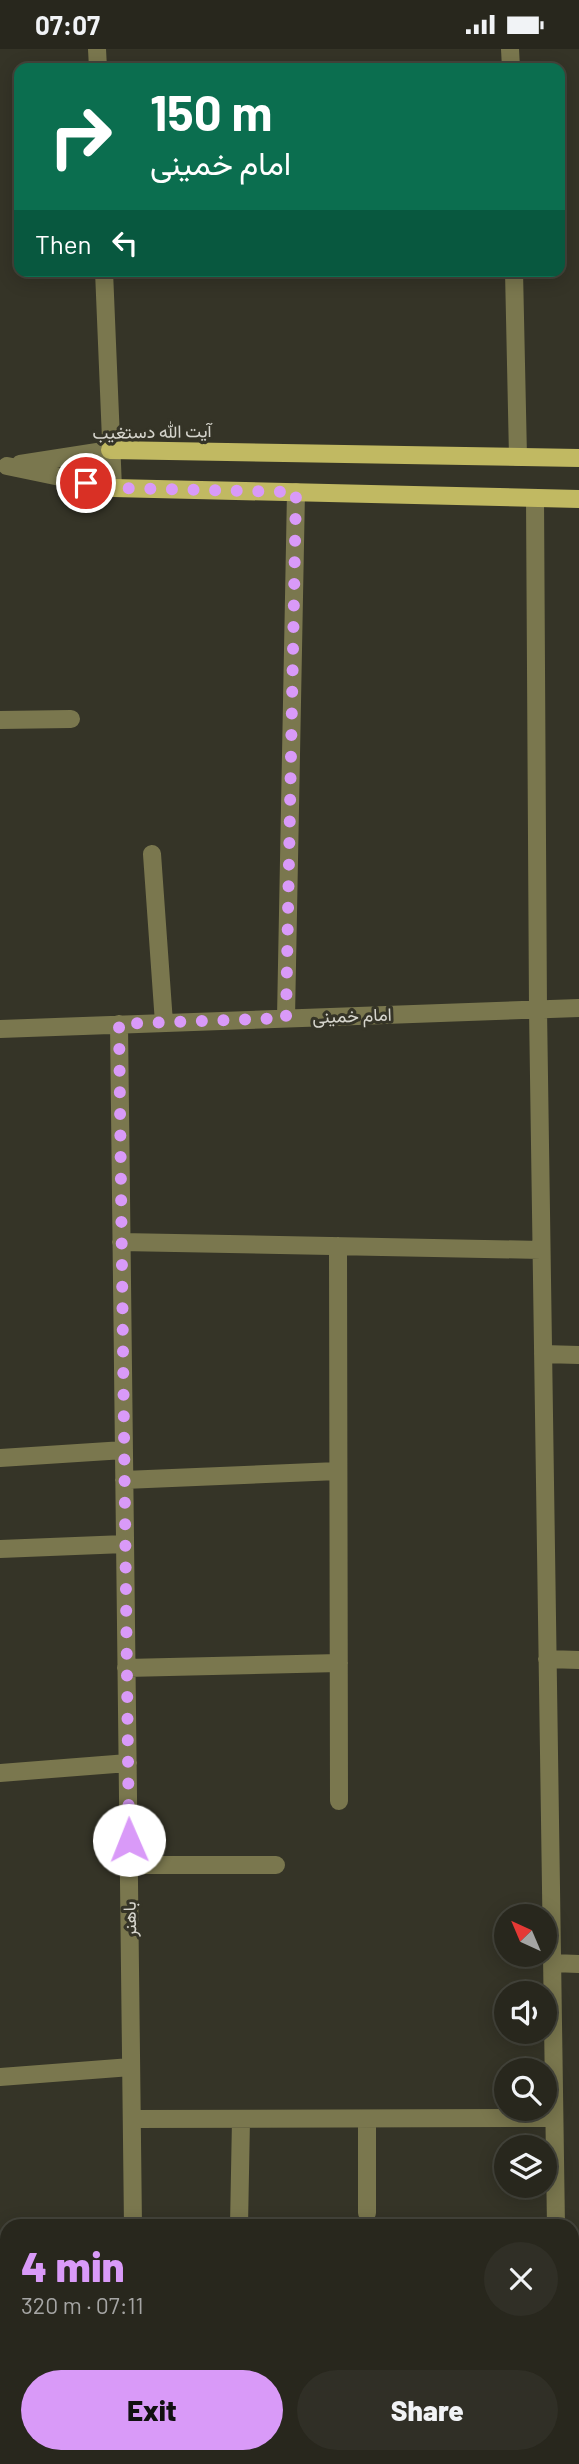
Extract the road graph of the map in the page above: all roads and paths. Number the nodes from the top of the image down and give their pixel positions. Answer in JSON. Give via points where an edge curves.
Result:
{"nodes":[{"id":1,"x":104,"y":277,"type":"edge"},
{"id":2,"x":514,"y":277,"type":"edge"},
{"id":3,"x":110,"y":450,"type":"junction"},
{"id":4,"x":518,"y":457,"type":"junction"},
{"id":5,"x":579,"y":459,"type":"edge"},
{"id":6,"x":4,"y":466,"type":"edge"},
{"id":7,"x":113,"y":488,"type":"junction"},
{"id":8,"x":296,"y":492,"type":"junction"},
{"id":9,"x":535,"y":498,"type":"junction"},
{"id":10,"x":579,"y":499,"type":"edge"},
{"id":11,"x":71,"y":719,"type":"dead end"},
{"id":12,"x":0,"y":720,"type":"edge"},
{"id":13,"x":152,"y":854,"type":"dead end"},
{"id":14,"x":579,"y":1008,"type":"edge"},
{"id":15,"x":538,"y":1009,"type":"junction"},
{"id":16,"x":286,"y":1018,"type":"junction"},
{"id":17,"x":164,"y":1023,"type":"junction"},
{"id":18,"x":119,"y":1024,"type":"junction"},
{"id":19,"x":0,"y":1029,"type":"edge"},
{"id":20,"x":121,"y":1243,"type":"junction"},
{"id":21,"x":338,"y":1246,"type":"junction"},
{"id":22,"x":541,"y":1250,"type":"junction"},
{"id":23,"x":543,"y":1354,"type":"junction"},
{"id":24,"x":579,"y":1355,"type":"edge"},
{"id":25,"x":124,"y":1450,"type":"junction"},
{"id":26,"x":0,"y":1458,"type":"edge"},
{"id":27,"x":338,"y":1471,"type":"junction"},
{"id":28,"x":124,"y":1480,"type":"junction"},
{"id":29,"x":125,"y":1544,"type":"junction"},
{"id":30,"x":0,"y":1549,"type":"edge"},
{"id":31,"x":547,"y":1659,"type":"junction"},
{"id":32,"x":579,"y":1660,"type":"edge"},
{"id":33,"x":339,"y":1663,"type":"junction"},
{"id":34,"x":126,"y":1668,"type":"junction"},
{"id":35,"x":128,"y":1763,"type":"junction"},
{"id":36,"x":0,"y":1773,"type":"edge"},
{"id":37,"x":339,"y":1801,"type":"dead end"},
{"id":38,"x":129,"y":1865,"type":"junction"},
{"id":39,"x":276,"y":1865,"type":"dead end"},
{"id":40,"x":551,"y":1904,"type":"edge"},
{"id":41,"x":557,"y":1963,"type":"edge"},
{"id":42,"x":579,"y":1964,"type":"edge"},
{"id":43,"x":552,"y":1967,"type":"edge"},
{"id":44,"x":553,"y":2058,"type":"edge"},
{"id":45,"x":131,"y":2067,"type":"junction"},
{"id":46,"x":0,"y":2077,"type":"edge"},
{"id":47,"x":494,"y":2118,"type":"edge"},
{"id":48,"x":132,"y":2119,"type":"junction"},
{"id":49,"x":241,"y":2119,"type":"junction"},
{"id":50,"x":367,"y":2119,"type":"junction"},
{"id":51,"x":554,"y":2121,"type":"edge"},
{"id":52,"x":367,"y":2213,"type":"dead end"},
{"id":53,"x":133,"y":2219,"type":"edge"},
{"id":54,"x":239,"y":2219,"type":"edge"},
{"id":55,"x":556,"y":2219,"type":"edge"}],
"edges":[{"from":1,"to":3,"type":"street"},
{"from":2,"to":4,"type":"street"},
{"from":3,"to":4,"type":"main road","name":"آیت الله دستغیب"},
{"from":3,"to":6,"type":"street","name":"آیت الله دستغیب"},
{"from":3,"to":7,"type":"street"},
{"from":4,"to":5,"type":"main road","name":"آیت الله دستغیب"},
{"from":6,"to":7,"type":"street","name":"آیت الله دستغیب"},
{"from":7,"to":8,"type":"main road","name":"آیت الله دستغیب"},
{"from":8,"to":9,"type":"main road","name":"آیت الله دستغیب"},
{"from":8,"to":16,"type":"street"},
{"from":9,"to":10,"type":"main road","name":"آیت الله دستغیب"},
{"from":9,"to":15,"type":"street"},
{"from":11,"to":12,"type":"street"},
{"from":13,"to":17,"type":"street"},
{"from":14,"to":15,"type":"street","name":"امام خمینی"},
{"from":15,"to":16,"type":"street","name":"امام خمینی"},
{"from":15,"to":22,"type":"street"},
{"from":16,"to":17,"type":"street","name":"امام خمینی"},
{"from":17,"to":18,"type":"street","name":"امام خمینی"},
{"from":18,"to":19,"type":"street","name":"امام خمینی"},
{"from":18,"to":20,"type":"street","name":"باهنر"},
{"from":20,"to":21,"type":"street"},
{"from":20,"to":25,"type":"street","name":"باهنر"},
{"from":21,"to":22,"type":"street"},
{"from":21,"to":27,"type":"street"},
{"from":22,"to":23,"type":"street"},
{"from":23,"to":24,"type":"street"},
{"from":23,"to":31,"type":"street"},
{"from":25,"to":26,"type":"street"},
{"from":25,"to":28,"type":"street","name":"باهنر"},
{"from":27,"to":28,"type":"street"},
{"from":27,"to":33,"type":"street"},
{"from":28,"to":29,"type":"street","name":"باهنر"},
{"from":29,"to":30,"type":"street"},
{"from":29,"to":34,"type":"street","name":"باهنر"},
{"from":31,"to":32,"type":"street"},
{"from":31,"to":40,"type":"street"},
{"from":33,"to":34,"type":"street"},
{"from":33,"to":37,"type":"street"},
{"from":34,"to":35,"type":"street","name":"باهنر"},
{"from":35,"to":36,"type":"street"},
{"from":35,"to":38,"type":"street","name":"باهنر"},
{"from":38,"to":39,"type":"street"},
{"from":38,"to":45,"type":"street","name":"باهنر"},
{"from":41,"to":42,"type":"street"},
{"from":43,"to":44,"type":"street"},
{"from":45,"to":46,"type":"street"},
{"from":45,"to":48,"type":"street","name":"باهنر"},
{"from":47,"to":50,"type":"street"},
{"from":48,"to":49,"type":"street"},
{"from":48,"to":53,"type":"street","name":"باهنر"},
{"from":49,"to":50,"type":"street"},
{"from":49,"to":54,"type":"street"},
{"from":50,"to":52,"type":"street"},
{"from":51,"to":55,"type":"street"}]}
